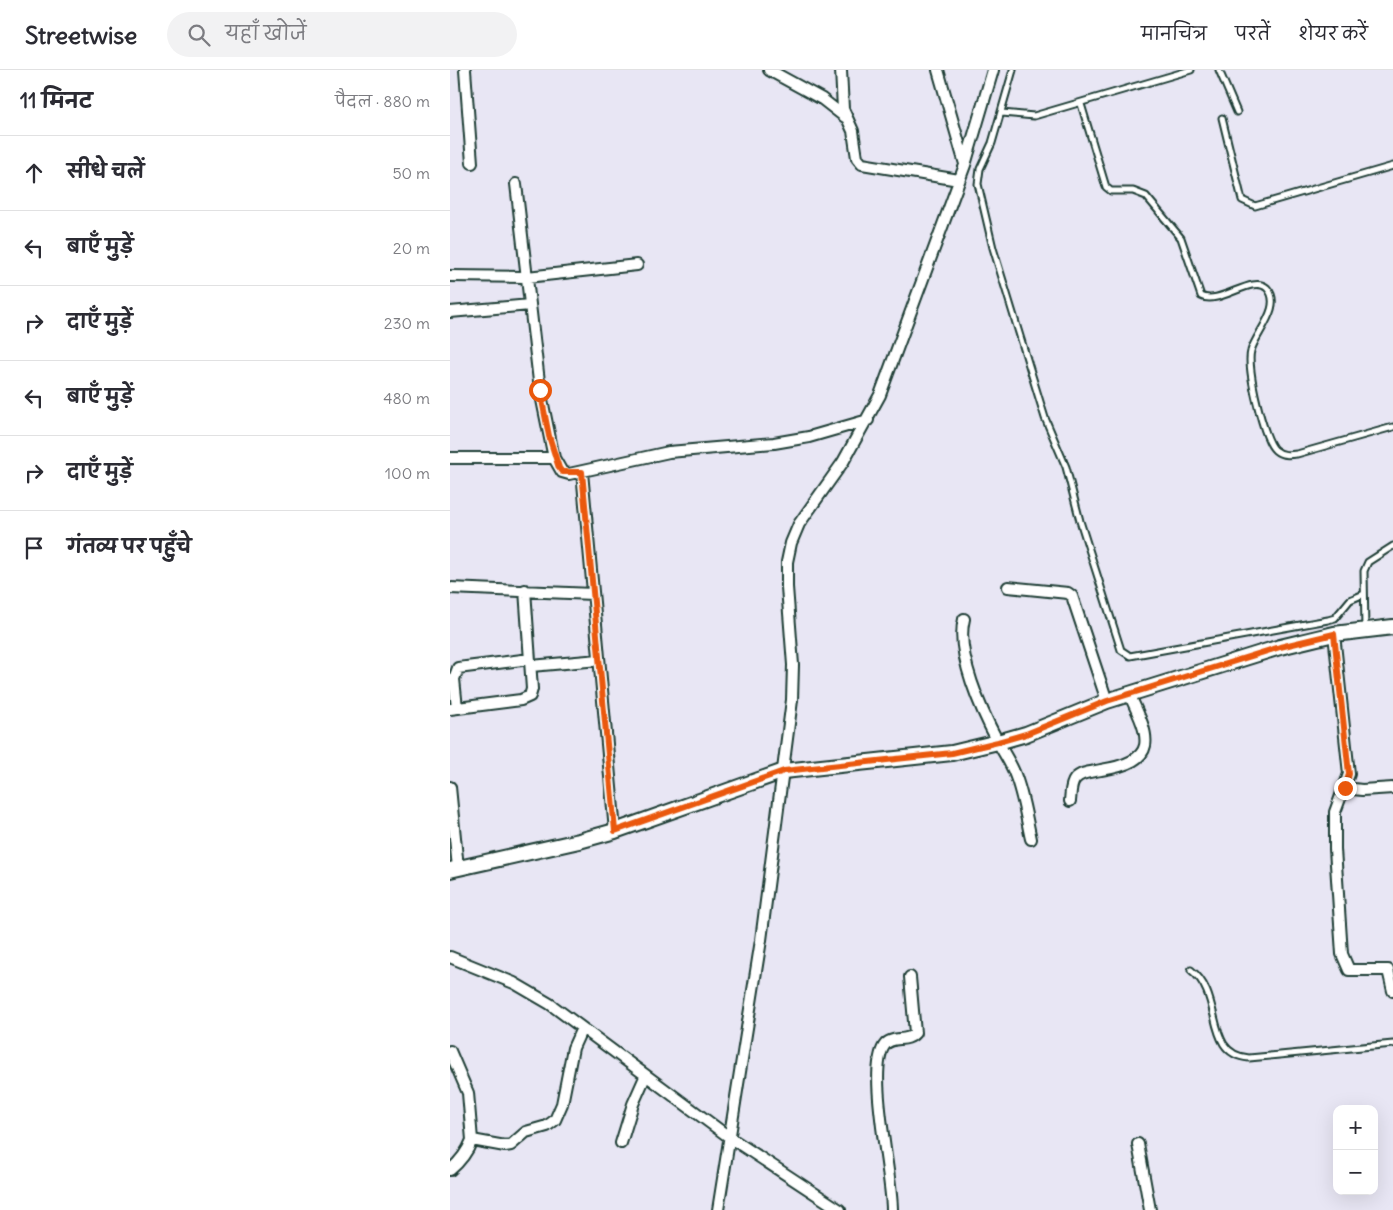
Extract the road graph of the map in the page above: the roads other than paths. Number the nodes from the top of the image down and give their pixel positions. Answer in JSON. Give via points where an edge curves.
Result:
{"nodes":[{"id":1,"x":465,"y":70,"type":"edge"},
{"id":2,"x":769,"y":70,"type":"edge"},
{"id":3,"x":841,"y":70,"type":"edge"},
{"id":4,"x":938,"y":70,"type":"edge"},
{"id":5,"x":993,"y":70,"type":"edge"},
{"id":6,"x":1012,"y":70,"type":"edge"},
{"id":7,"x":1191,"y":70,"type":"edge"},
{"id":8,"x":1219,"y":70,"type":"edge"},
{"id":9,"x":1081,"y":104,"type":"junction"},
{"id":10,"x":1237,"y":112,"type":"dead end"},
{"id":11,"x":1002,"y":113,"type":"junction"},
{"id":12,"x":846,"y":118,"type":"junction"},
{"id":13,"x":1222,"y":118,"type":"dead end"},
{"id":14,"x":472,"y":163,"type":"dead end"},
{"id":15,"x":965,"y":165,"type":"junction"},
{"id":16,"x":1393,"y":166,"type":"edge"},
{"id":17,"x":959,"y":180,"type":"junction"},
{"id":18,"x":516,"y":184,"type":"dead end"},
{"id":19,"x":637,"y":264,"type":"dead end"},
{"id":20,"x":450,"y":276,"type":"edge"},
{"id":21,"x":527,"y":277,"type":"junction"},
{"id":22,"x":530,"y":306,"type":"junction"},
{"id":23,"x":450,"y":312,"type":"edge"},
{"id":24,"x":868,"y":420,"type":"junction"},
{"id":25,"x":1393,"y":427,"type":"edge"},
{"id":26,"x":450,"y":458,"type":"edge"},
{"id":27,"x":554,"y":458,"type":"junction"},
{"id":28,"x":582,"y":472,"type":"junction"},
{"id":29,"x":1393,"y":546,"type":"edge"},
{"id":30,"x":1008,"y":587,"type":"dead end"},
{"id":31,"x":450,"y":588,"type":"edge"},
{"id":32,"x":525,"y":590,"type":"junction"},
{"id":33,"x":593,"y":594,"type":"junction"},
{"id":34,"x":1364,"y":594,"type":"junction"},
{"id":35,"x":964,"y":619,"type":"dead end"},
{"id":36,"x":1393,"y":627,"type":"edge"},
{"id":37,"x":1365,"y":631,"type":"junction"},
{"id":38,"x":1334,"y":634,"type":"junction"},
{"id":39,"x":599,"y":660,"type":"junction"},
{"id":40,"x":530,"y":662,"type":"junction"},
{"id":41,"x":1129,"y":694,"type":"junction"},
{"id":42,"x":1107,"y":701,"type":"junction"},
{"id":43,"x":454,"y":708,"type":"edge"},
{"id":44,"x":998,"y":742,"type":"junction"},
{"id":45,"x":784,"y":771,"type":"junction"},
{"id":46,"x":450,"y":787,"type":"edge"},
{"id":47,"x":1345,"y":788,"type":"junction"},
{"id":48,"x":1393,"y":788,"type":"edge"},
{"id":49,"x":1070,"y":801,"type":"dead end"},
{"id":50,"x":615,"y":831,"type":"junction"},
{"id":51,"x":1030,"y":839,"type":"dead end"},
{"id":52,"x":454,"y":869,"type":"edge"},
{"id":53,"x":450,"y":957,"type":"edge"},
{"id":54,"x":1191,"y":970,"type":"dead end"},
{"id":55,"x":910,"y":977,"type":"dead end"},
{"id":56,"x":1393,"y":991,"type":"edge"},
{"id":57,"x":582,"y":1028,"type":"junction"},
{"id":58,"x":1393,"y":1044,"type":"edge"},
{"id":59,"x":450,"y":1051,"type":"edge"},
{"id":60,"x":646,"y":1077,"type":"junction"},
{"id":61,"x":729,"y":1137,"type":"junction"},
{"id":62,"x":472,"y":1140,"type":"junction"},
{"id":63,"x":622,"y":1143,"type":"dead end"},
{"id":64,"x":1138,"y":1144,"type":"dead end"},
{"id":65,"x":450,"y":1170,"type":"edge"},
{"id":66,"x":718,"y":1210,"type":"edge"},
{"id":67,"x":840,"y":1210,"type":"edge"},
{"id":68,"x":892,"y":1210,"type":"edge"},
{"id":69,"x":1150,"y":1210,"type":"edge"}],
"edges":[{"from":1,"to":14,"type":"street"},
{"from":2,"to":12,"type":"street","via":[[822,99]]},
{"from":3,"to":12,"type":"street"},
{"from":4,"to":15,"type":"street"},
{"from":5,"to":15,"type":"street"},
{"from":6,"to":11,"type":"lane"},
{"from":7,"to":9,"type":"lane"},
{"from":8,"to":10,"type":"lane"},
{"from":9,"to":11,"type":"lane","via":[[1034,116]]},
{"from":9,"to":25,"type":"lane","via":[[1106,187],[1111,191],[1133,191],[1146,196],[1181,238],[1201,296],[1212,298],[1253,285],[1266,288],[1271,295],[1270,312],[1251,351],[1249,364],[1267,434],[1276,451],[1284,455],[1297,454]]},
{"from":11,"to":34,"type":"lane","via":[[980,169],[978,184],[995,256],[1045,418],[1066,467],[1121,650],[1130,656],[1328,620],[1335,618],[1350,600]]},
{"from":12,"to":17,"type":"street","via":[[862,164]]},
{"from":13,"to":16,"type":"lane","via":[[1242,200],[1255,206]]},
{"from":15,"to":17,"type":"street"},
{"from":17,"to":24,"type":"street","via":[[893,364]]},
{"from":18,"to":21,"type":"street"},
{"from":19,"to":21,"type":"street"},
{"from":20,"to":21,"type":"street"},
{"from":21,"to":22,"type":"street"},
{"from":22,"to":23,"type":"street"},
{"from":22,"to":27,"type":"street","via":[[540,390]]},
{"from":24,"to":28,"type":"street","via":[[774,444],[669,452]]},
{"from":24,"to":45,"type":"street","via":[[799,524],[791,543],[787,579],[792,700]]},
{"from":26,"to":27,"type":"street"},
{"from":27,"to":28,"type":"street","via":[[562,472]]},
{"from":28,"to":33,"type":"street"},
{"from":29,"to":34,"type":"lane","via":[[1368,562],[1364,571]]},
{"from":30,"to":42,"type":"street","via":[[1072,596]]},
{"from":31,"to":32,"type":"street"},
{"from":32,"to":33,"type":"street"},
{"from":32,"to":40,"type":"street"},
{"from":33,"to":39,"type":"street"},
{"from":34,"to":37,"type":"lane"},
{"from":35,"to":44,"type":"street","via":[[964,650],[985,715]]},
{"from":36,"to":37,"type":"street"},
{"from":37,"to":38,"type":"street"},
{"from":38,"to":41,"type":"street","via":[[1280,647]]},
{"from":38,"to":47,"type":"street","via":[[1349,774]]},
{"from":39,"to":40,"type":"street"},
{"from":39,"to":50,"type":"street"},
{"from":40,"to":43,"type":"street","via":[[530,696],[521,700]]},
{"from":40,"to":43,"type":"street","via":[[458,668],[454,678]]},
{"from":41,"to":42,"type":"street"},
{"from":41,"to":49,"type":"street","via":[[1144,726],[1146,738],[1142,754],[1121,767],[1083,774],[1075,779]]},
{"from":42,"to":44,"type":"street"},
{"from":44,"to":45,"type":"street","via":[[952,753]]},
{"from":44,"to":51,"type":"street","via":[[1017,780]]},
{"from":45,"to":50,"type":"street"},
{"from":45,"to":61,"type":"street","via":[[762,940]]},
{"from":46,"to":52,"type":"street"},
{"from":47,"to":48,"type":"street"},
{"from":47,"to":56,"type":"street","via":[[1335,812],[1344,960],[1349,970],[1388,970]]},
{"from":50,"to":52,"type":"street"},
{"from":53,"to":57,"type":"street","via":[[514,983]]},
{"from":54,"to":58,"type":"lane","via":[[1205,984],[1220,1037],[1227,1050],[1236,1057]]},
{"from":55,"to":68,"type":"street","via":[[914,1033],[909,1038],[891,1040],[886,1044],[878,1062],[878,1095]]},
{"from":57,"to":60,"type":"street"},
{"from":57,"to":62,"type":"street","via":[[573,1048],[562,1104],[555,1120],[526,1132],[511,1145]]},
{"from":59,"to":62,"type":"street","via":[[468,1093]]},
{"from":60,"to":61,"type":"street"},
{"from":60,"to":63,"type":"street","via":[[633,1104]]},
{"from":61,"to":66,"type":"street"},
{"from":61,"to":67,"type":"street"},
{"from":62,"to":65,"type":"street","via":[[460,1163]]},
{"from":64,"to":69,"type":"street"}]}
